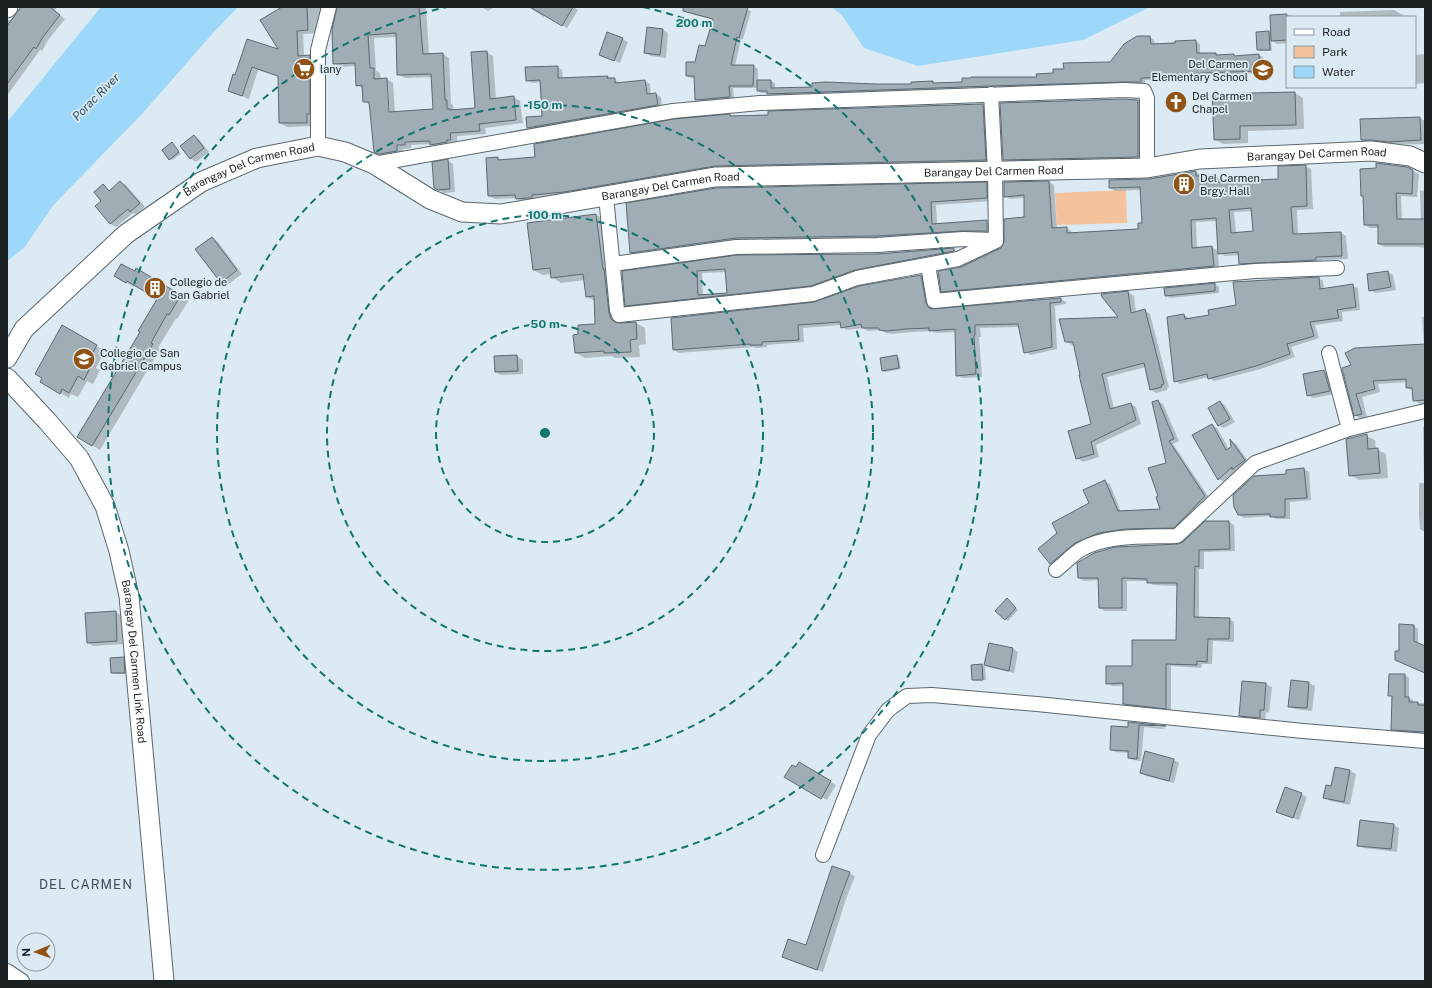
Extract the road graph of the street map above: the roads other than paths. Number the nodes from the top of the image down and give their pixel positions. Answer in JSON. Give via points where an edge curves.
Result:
{"nodes":[{"id":1,"x":328,"y":7,"type":"edge"},
{"id":2,"x":991,"y":94,"type":"junction"},
{"id":3,"x":318,"y":146,"type":"junction"},
{"id":4,"x":1425,"y":163,"type":"edge"},
{"id":5,"x":374,"y":164,"type":"junction"},
{"id":6,"x":1147,"y":168,"type":"junction"},
{"id":7,"x":995,"y":171,"type":"junction"},
{"id":8,"x":606,"y":196,"type":"junction"},
{"id":9,"x":996,"y":240,"type":"junction"},
{"id":10,"x":613,"y":264,"type":"junction"},
{"id":11,"x":928,"y":265,"type":"junction"},
{"id":12,"x":1337,"y":268,"type":"dead end"},
{"id":13,"x":1330,"y":354,"type":"dead end"},
{"id":14,"x":7,"y":358,"type":"edge"},
{"id":15,"x":7,"y":378,"type":"edge"},
{"id":16,"x":1425,"y":411,"type":"edge"},
{"id":17,"x":1349,"y":429,"type":"junction"},
{"id":18,"x":1056,"y":570,"type":"dead end"},
{"id":19,"x":1425,"y":741,"type":"edge"},
{"id":20,"x":823,"y":855,"type":"dead end"},
{"id":21,"x":7,"y":971,"type":"edge"},
{"id":22,"x":22,"y":981,"type":"edge"},
{"id":23,"x":164,"y":981,"type":"edge"}],
"edges":[{"from":1,"to":3,"type":"street","via":[[318,50]]},
{"from":2,"to":5,"type":"street","via":[[760,103],[673,111]]},
{"from":2,"to":6,"type":"street","via":[[1144,91],[1147,98]]},
{"from":2,"to":7,"type":"street"},
{"from":3,"to":5,"type":"street","name":"Barangay Del Carmen Road","via":[[345,152]]},
{"from":3,"to":14,"type":"street","name":"Barangay Del Carmen Road","via":[[257,158],[201,182],[126,234],[24,330]]},
{"from":4,"to":6,"type":"street","name":"Barangay Del Carmen Road","via":[[1410,156],[1371,151],[1200,159]]},
{"from":5,"to":8,"type":"street","name":"Barangay Del Carmen Road","via":[[430,199],[462,212],[501,214]]},
{"from":6,"to":7,"type":"street","name":"Barangay Del Carmen Road"},
{"from":7,"to":8,"type":"street","name":"Barangay Del Carmen Road","via":[[715,178]]},
{"from":7,"to":9,"type":"street"},
{"from":8,"to":10,"type":"street"},
{"from":9,"to":10,"type":"street","via":[[963,239],[877,245],[736,246]]},
{"from":9,"to":11,"type":"street","via":[[958,260]]},
{"from":10,"to":11,"type":"street","via":[[619,315],[813,294],[857,278]]},
{"from":11,"to":12,"type":"street","via":[[934,300],[1254,271]]},
{"from":13,"to":17,"type":"street"},
{"from":15,"to":23,"type":"street","name":"Barangay Del Carmen Link Road","via":[[79,458],[105,506],[119,551],[129,596]]},
{"from":16,"to":17,"type":"street"},
{"from":17,"to":18,"type":"street","via":[[1255,462],[1177,536],[1122,538],[1099,542],[1080,550]]},
{"from":19,"to":20,"type":"street","via":[[1036,704],[932,695],[907,696],[888,710],[869,735]]},
{"from":21,"to":22,"type":"street"}]}
